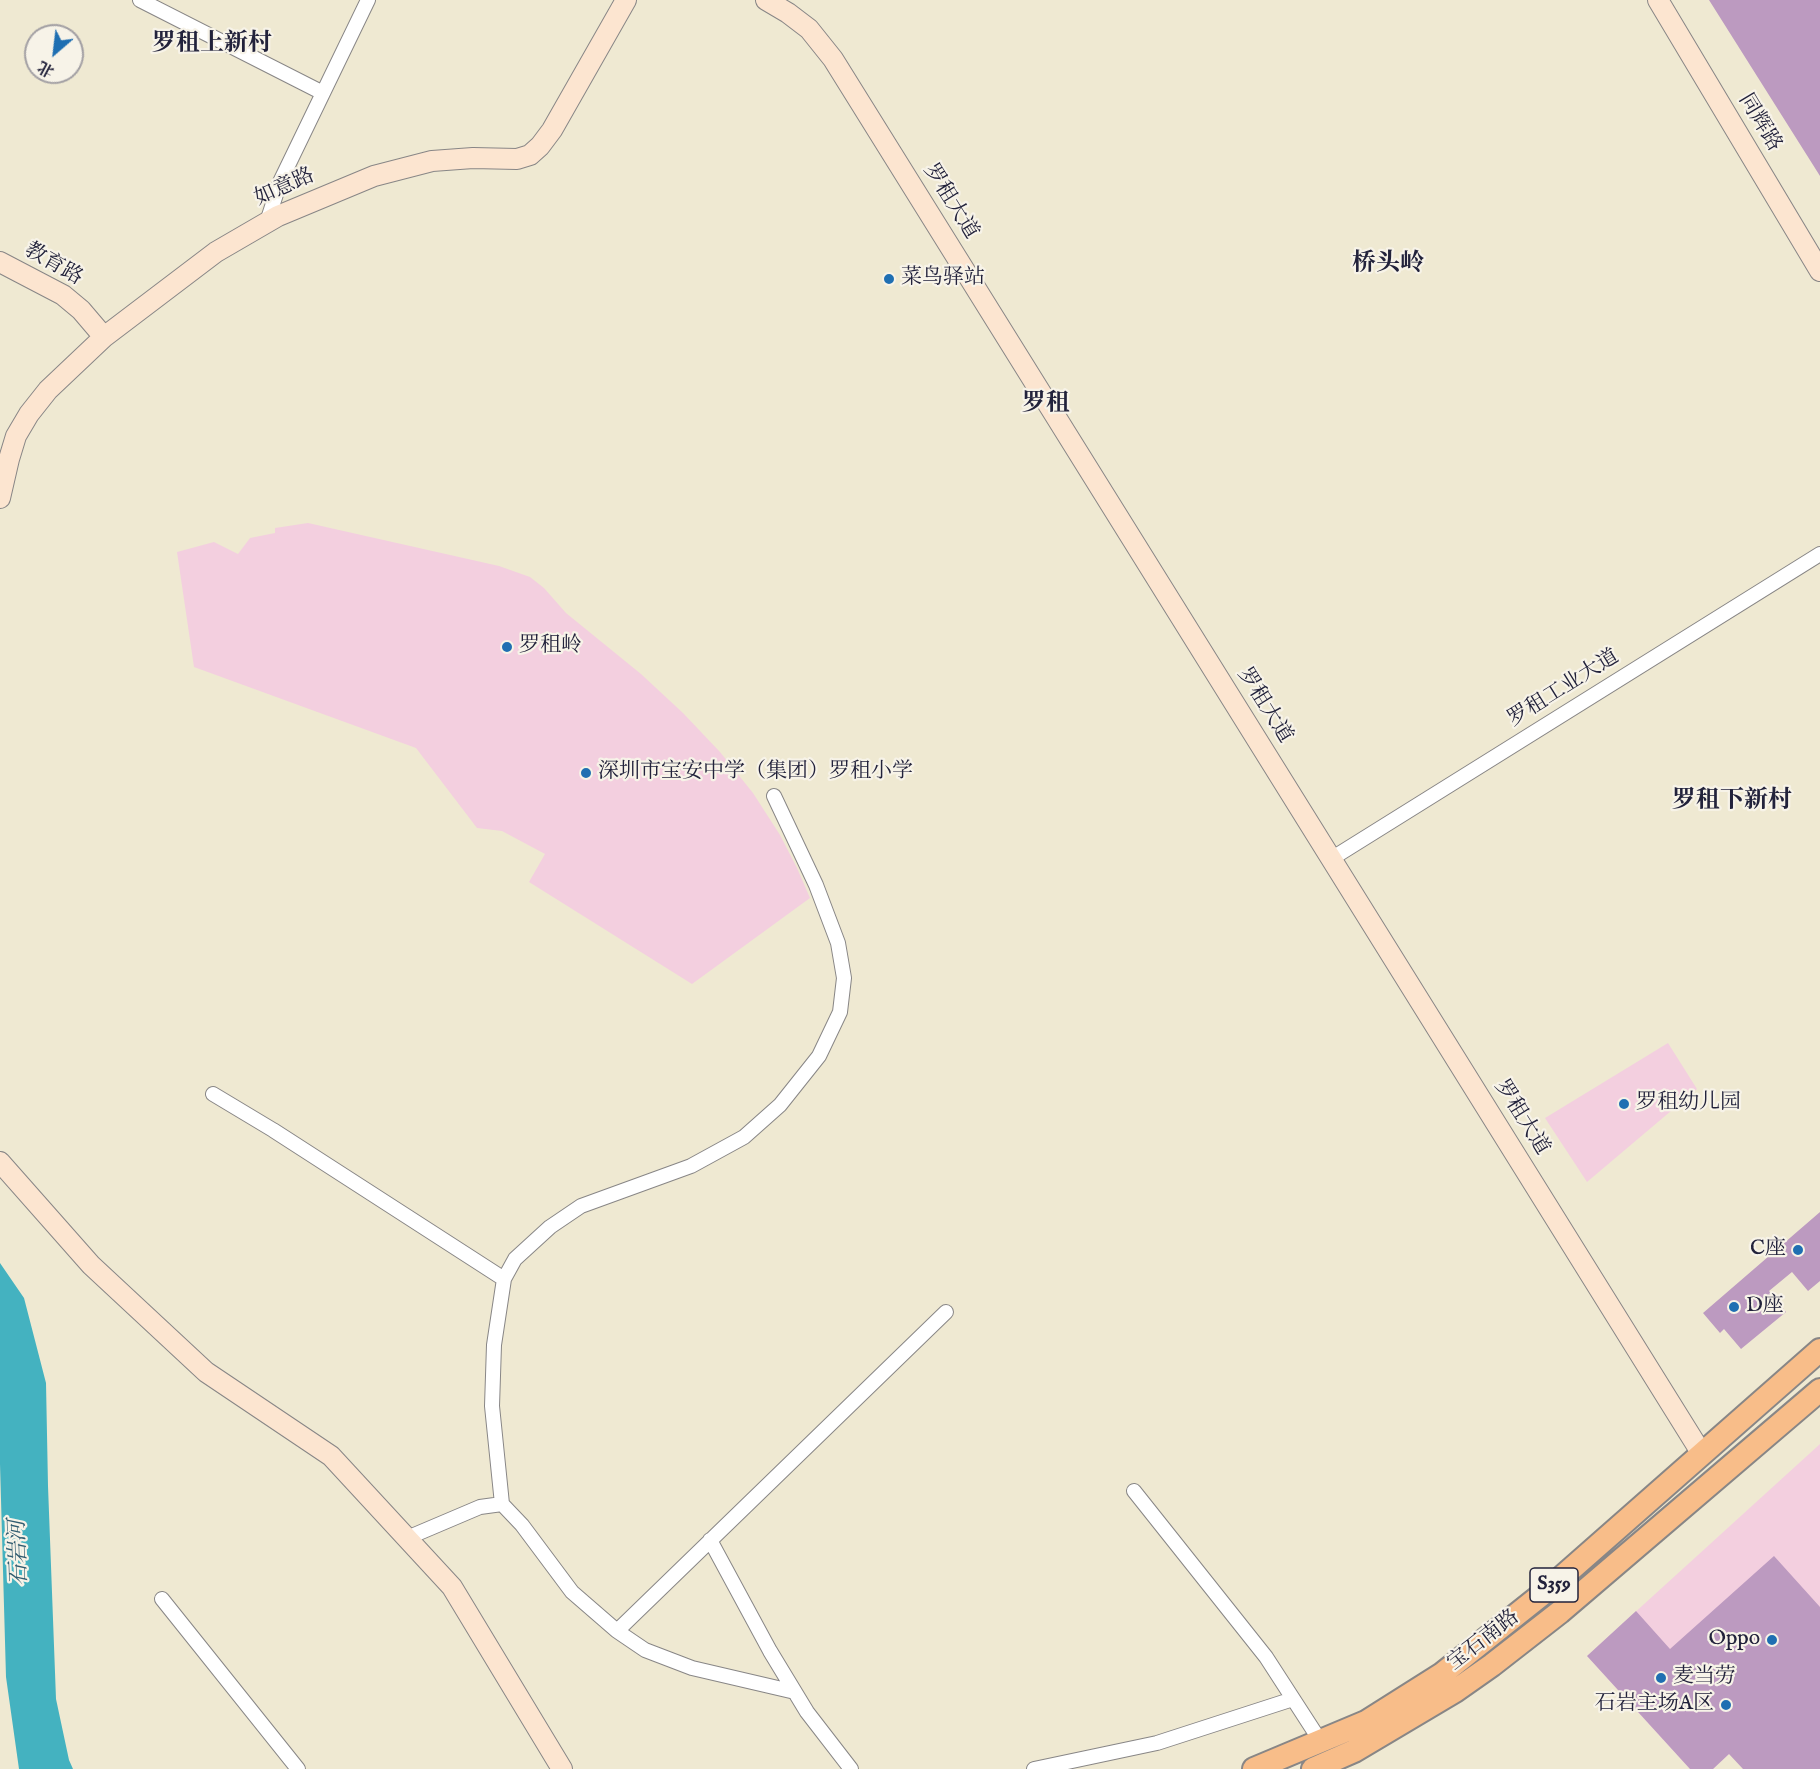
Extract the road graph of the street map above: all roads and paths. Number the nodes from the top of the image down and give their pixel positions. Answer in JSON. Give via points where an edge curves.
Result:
{"nodes":[{"id":1,"x":140,"y":0,"type":"edge"},
{"id":2,"x":368,"y":0,"type":"edge"},
{"id":3,"x":626,"y":0,"type":"edge"},
{"id":4,"x":766,"y":0,"type":"edge"},
{"id":5,"x":1658,"y":0,"type":"edge"},
{"id":6,"x":323,"y":93,"type":"junction"},
{"id":7,"x":267,"y":222,"type":"junction"},
{"id":8,"x":0,"y":262,"type":"edge"},
{"id":9,"x":1820,"y":271,"type":"edge"},
{"id":10,"x":104,"y":337,"type":"junction"},
{"id":11,"x":0,"y":498,"type":"edge"},
{"id":12,"x":1820,"y":554,"type":"edge"},
{"id":13,"x":774,"y":796,"type":"dead end"},
{"id":14,"x":1331,"y":859,"type":"junction"},
{"id":15,"x":213,"y":1094,"type":"dead end"},
{"id":16,"x":0,"y":1162,"type":"edge"},
{"id":17,"x":504,"y":1279,"type":"junction"},
{"id":18,"x":946,"y":1312,"type":"dead end"},
{"id":19,"x":1820,"y":1350,"type":"edge"},
{"id":20,"x":1820,"y":1390,"type":"edge"},
{"id":21,"x":1702,"y":1454,"type":"junction"},
{"id":22,"x":1134,"y":1491,"type":"dead end"},
{"id":23,"x":502,"y":1504,"type":"junction"},
{"id":24,"x":407,"y":1538,"type":"junction"},
{"id":25,"x":710,"y":1540,"type":"junction"},
{"id":26,"x":162,"y":1599,"type":"dead end"},
{"id":27,"x":617,"y":1631,"type":"junction"},
{"id":28,"x":795,"y":1692,"type":"junction"},
{"id":29,"x":1293,"y":1699,"type":"junction"},
{"id":30,"x":1320,"y":1742,"type":"junction"},
{"id":31,"x":298,"y":1769,"type":"edge"},
{"id":32,"x":562,"y":1769,"type":"edge"},
{"id":33,"x":851,"y":1769,"type":"edge"},
{"id":34,"x":1034,"y":1769,"type":"edge"},
{"id":35,"x":1254,"y":1769,"type":"edge"},
{"id":36,"x":1313,"y":1769,"type":"edge"}],
"edges":[{"from":1,"to":6,"type":"street"},
{"from":2,"to":6,"type":"street"},
{"from":3,"to":7,"type":"street","name":"如意路","via":[[552,130],[530,155],[517,159],[432,161],[404,168],[374,176]]},
{"from":4,"to":14,"type":"street","name":"罗租大道","via":[[808,29],[833,59]]},
{"from":5,"to":9,"type":"street","name":"同辉路"},
{"from":6,"to":7,"type":"street","via":[[280,182]]},
{"from":7,"to":10,"type":"street","name":"如意路","via":[[216,252]]},
{"from":8,"to":10,"type":"street","name":"教育路","via":[[63,295]]},
{"from":10,"to":11,"type":"street","name":"如意路","via":[[48,390],[29,414],[16,436]]},
{"from":12,"to":14,"type":"street","name":"罗租工业大道"},
{"from":13,"to":17,"type":"street","via":[[838,943],[844,978],[840,1012],[819,1056],[780,1105],[744,1137],[691,1166],[581,1206],[550,1227],[515,1259]]},
{"from":14,"to":21,"type":"street","name":"罗租大道"},
{"from":15,"to":17,"type":"street"},
{"from":16,"to":24,"type":"street","via":[[91,1265],[206,1372],[331,1456]]},
{"from":17,"to":23,"type":"street","via":[[494,1345],[492,1406]]},
{"from":18,"to":25,"type":"street"},
{"from":19,"to":21,"type":"main road","name":"宝石南路","number":"S359"},
{"from":20,"to":36,"type":"main road","name":"宝石南路","number":"S359","via":[[1560,1612],[1492,1665],[1354,1751]]},
{"from":21,"to":30,"type":"main road","name":"宝石南路","number":"S359","via":[[1545,1592],[1442,1674],[1366,1722]]},
{"from":22,"to":29,"type":"street","via":[[1266,1657]]},
{"from":23,"to":24,"type":"street","via":[[480,1507]]},
{"from":23,"to":27,"type":"street","via":[[572,1592]]},
{"from":24,"to":32,"type":"street","via":[[452,1587]]},
{"from":25,"to":27,"type":"street"},
{"from":25,"to":28,"type":"street"},
{"from":26,"to":31,"type":"street"},
{"from":27,"to":28,"type":"street","via":[[645,1650],[692,1668]]},
{"from":28,"to":33,"type":"street"},
{"from":29,"to":30,"type":"street"},
{"from":29,"to":34,"type":"street","via":[[1156,1743]]},
{"from":30,"to":35,"type":"main road","name":"宝石南路","number":"S359"}]}
